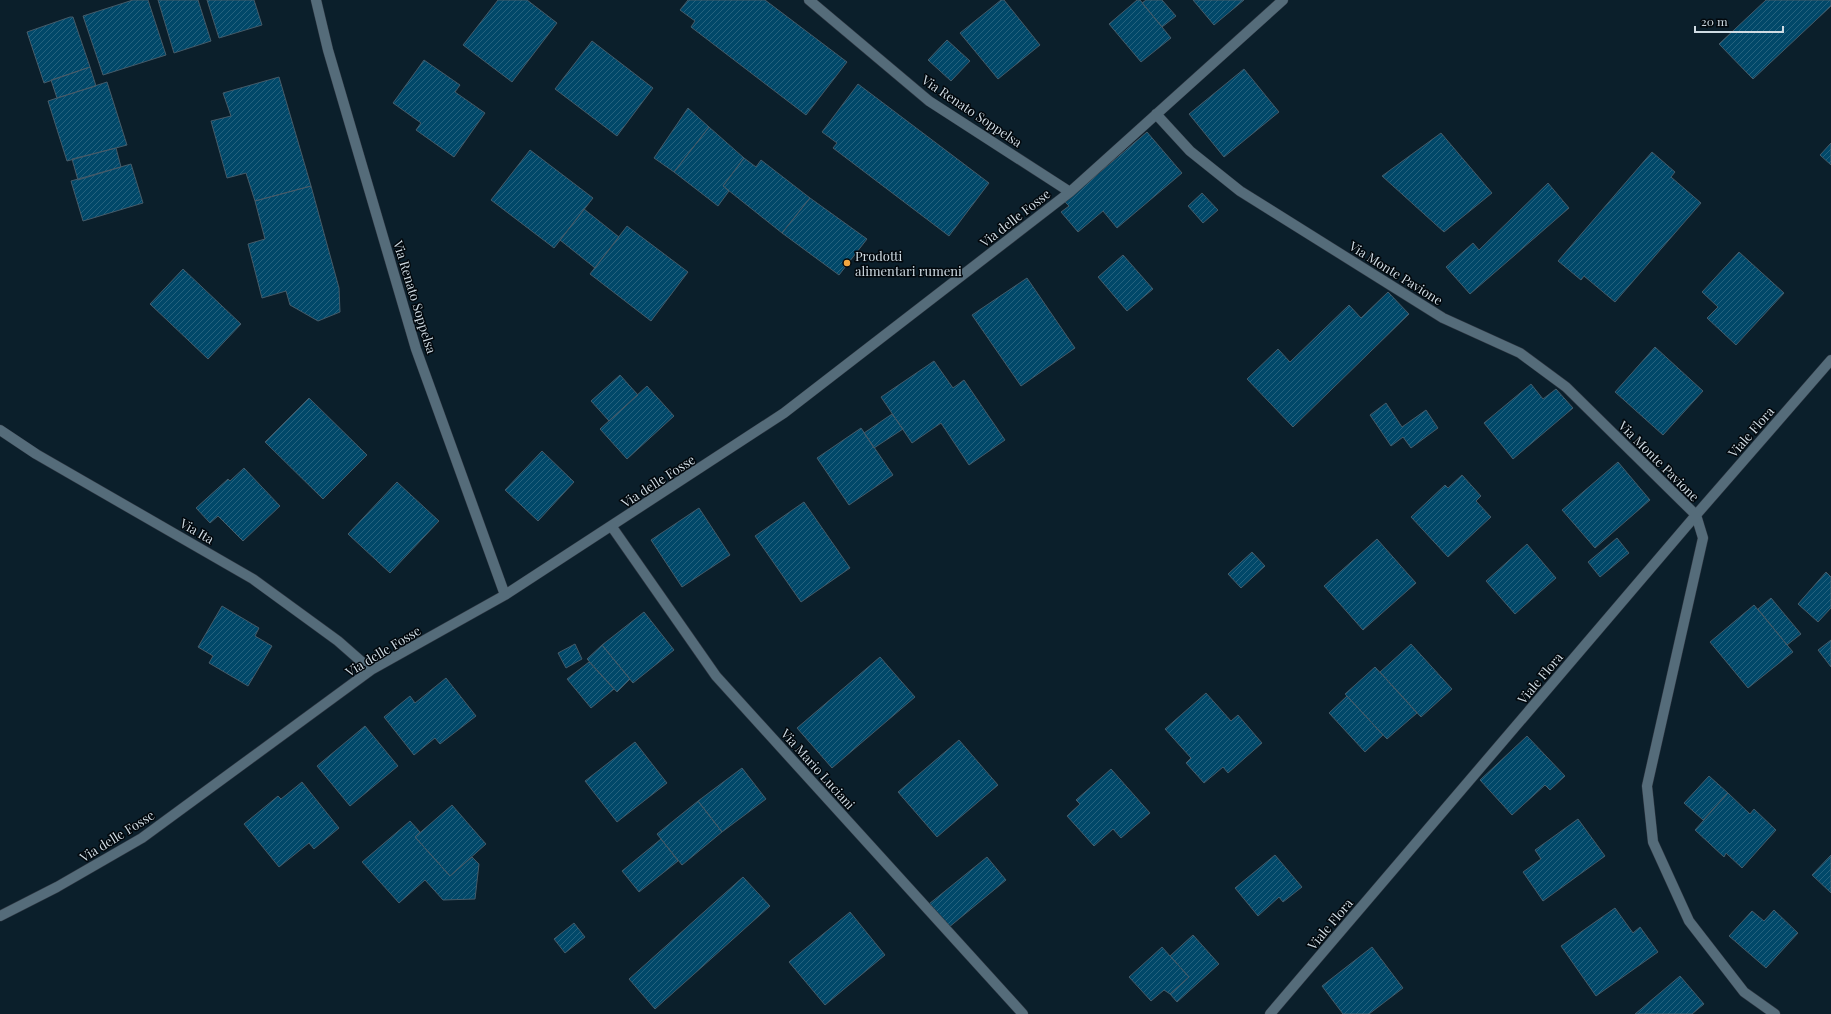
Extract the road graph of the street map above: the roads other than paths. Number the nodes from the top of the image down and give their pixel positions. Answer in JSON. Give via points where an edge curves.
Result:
{"nodes":[{"id":1,"x":316,"y":0,"type":"edge"},
{"id":2,"x":809,"y":0,"type":"edge"},
{"id":3,"x":1283,"y":0,"type":"edge"},
{"id":4,"x":1156,"y":114,"type":"junction"},
{"id":5,"x":1070,"y":192,"type":"junction"},
{"id":6,"x":1831,"y":360,"type":"edge"},
{"id":7,"x":0,"y":430,"type":"edge"},
{"id":8,"x":1696,"y":515,"type":"junction"},
{"id":9,"x":612,"y":527,"type":"junction"},
{"id":10,"x":505,"y":595,"type":"junction"},
{"id":11,"x":371,"y":670,"type":"junction"},
{"id":12,"x":0,"y":916,"type":"edge"},
{"id":13,"x":1023,"y":1014,"type":"edge"},
{"id":14,"x":1270,"y":1014,"type":"edge"},
{"id":15,"x":1775,"y":1014,"type":"edge"}],
"edges":[{"from":1,"to":10,"type":"street","name":"Via Renato Soppelsa","via":[[328,50],[416,349]]},
{"from":2,"to":5,"type":"street","name":"Via Renato Soppelsa","via":[[929,101]]},
{"from":3,"to":4,"type":"street","name":"Via delle Fosse"},
{"from":4,"to":5,"type":"street","name":"Via delle Fosse"},
{"from":4,"to":8,"type":"street","name":"Via Monte Pavione","via":[[1190,151],[1240,191],[1443,318],[1520,353],[1566,387]]},
{"from":5,"to":9,"type":"street","name":"Via delle Fosse","via":[[784,413]]},
{"from":6,"to":8,"type":"street","name":"Viale Flora"},
{"from":7,"to":11,"type":"street","name":"Via Ita","via":[[36,454],[253,579],[338,641]]},
{"from":8,"to":14,"type":"street","name":"Viale Flora"},
{"from":8,"to":15,"type":"street","name":"Via Monte Pavione","via":[[1703,538],[1647,786],[1653,842],[1689,921],[1744,992]]},
{"from":9,"to":10,"type":"street","name":"Via delle Fosse"},
{"from":9,"to":13,"type":"street","name":"Via Mario Luciani","via":[[716,676]]},
{"from":10,"to":11,"type":"street","name":"Via delle Fosse"},
{"from":11,"to":12,"type":"street","name":"Via delle Fosse","via":[[142,838],[57,887]]}]}
